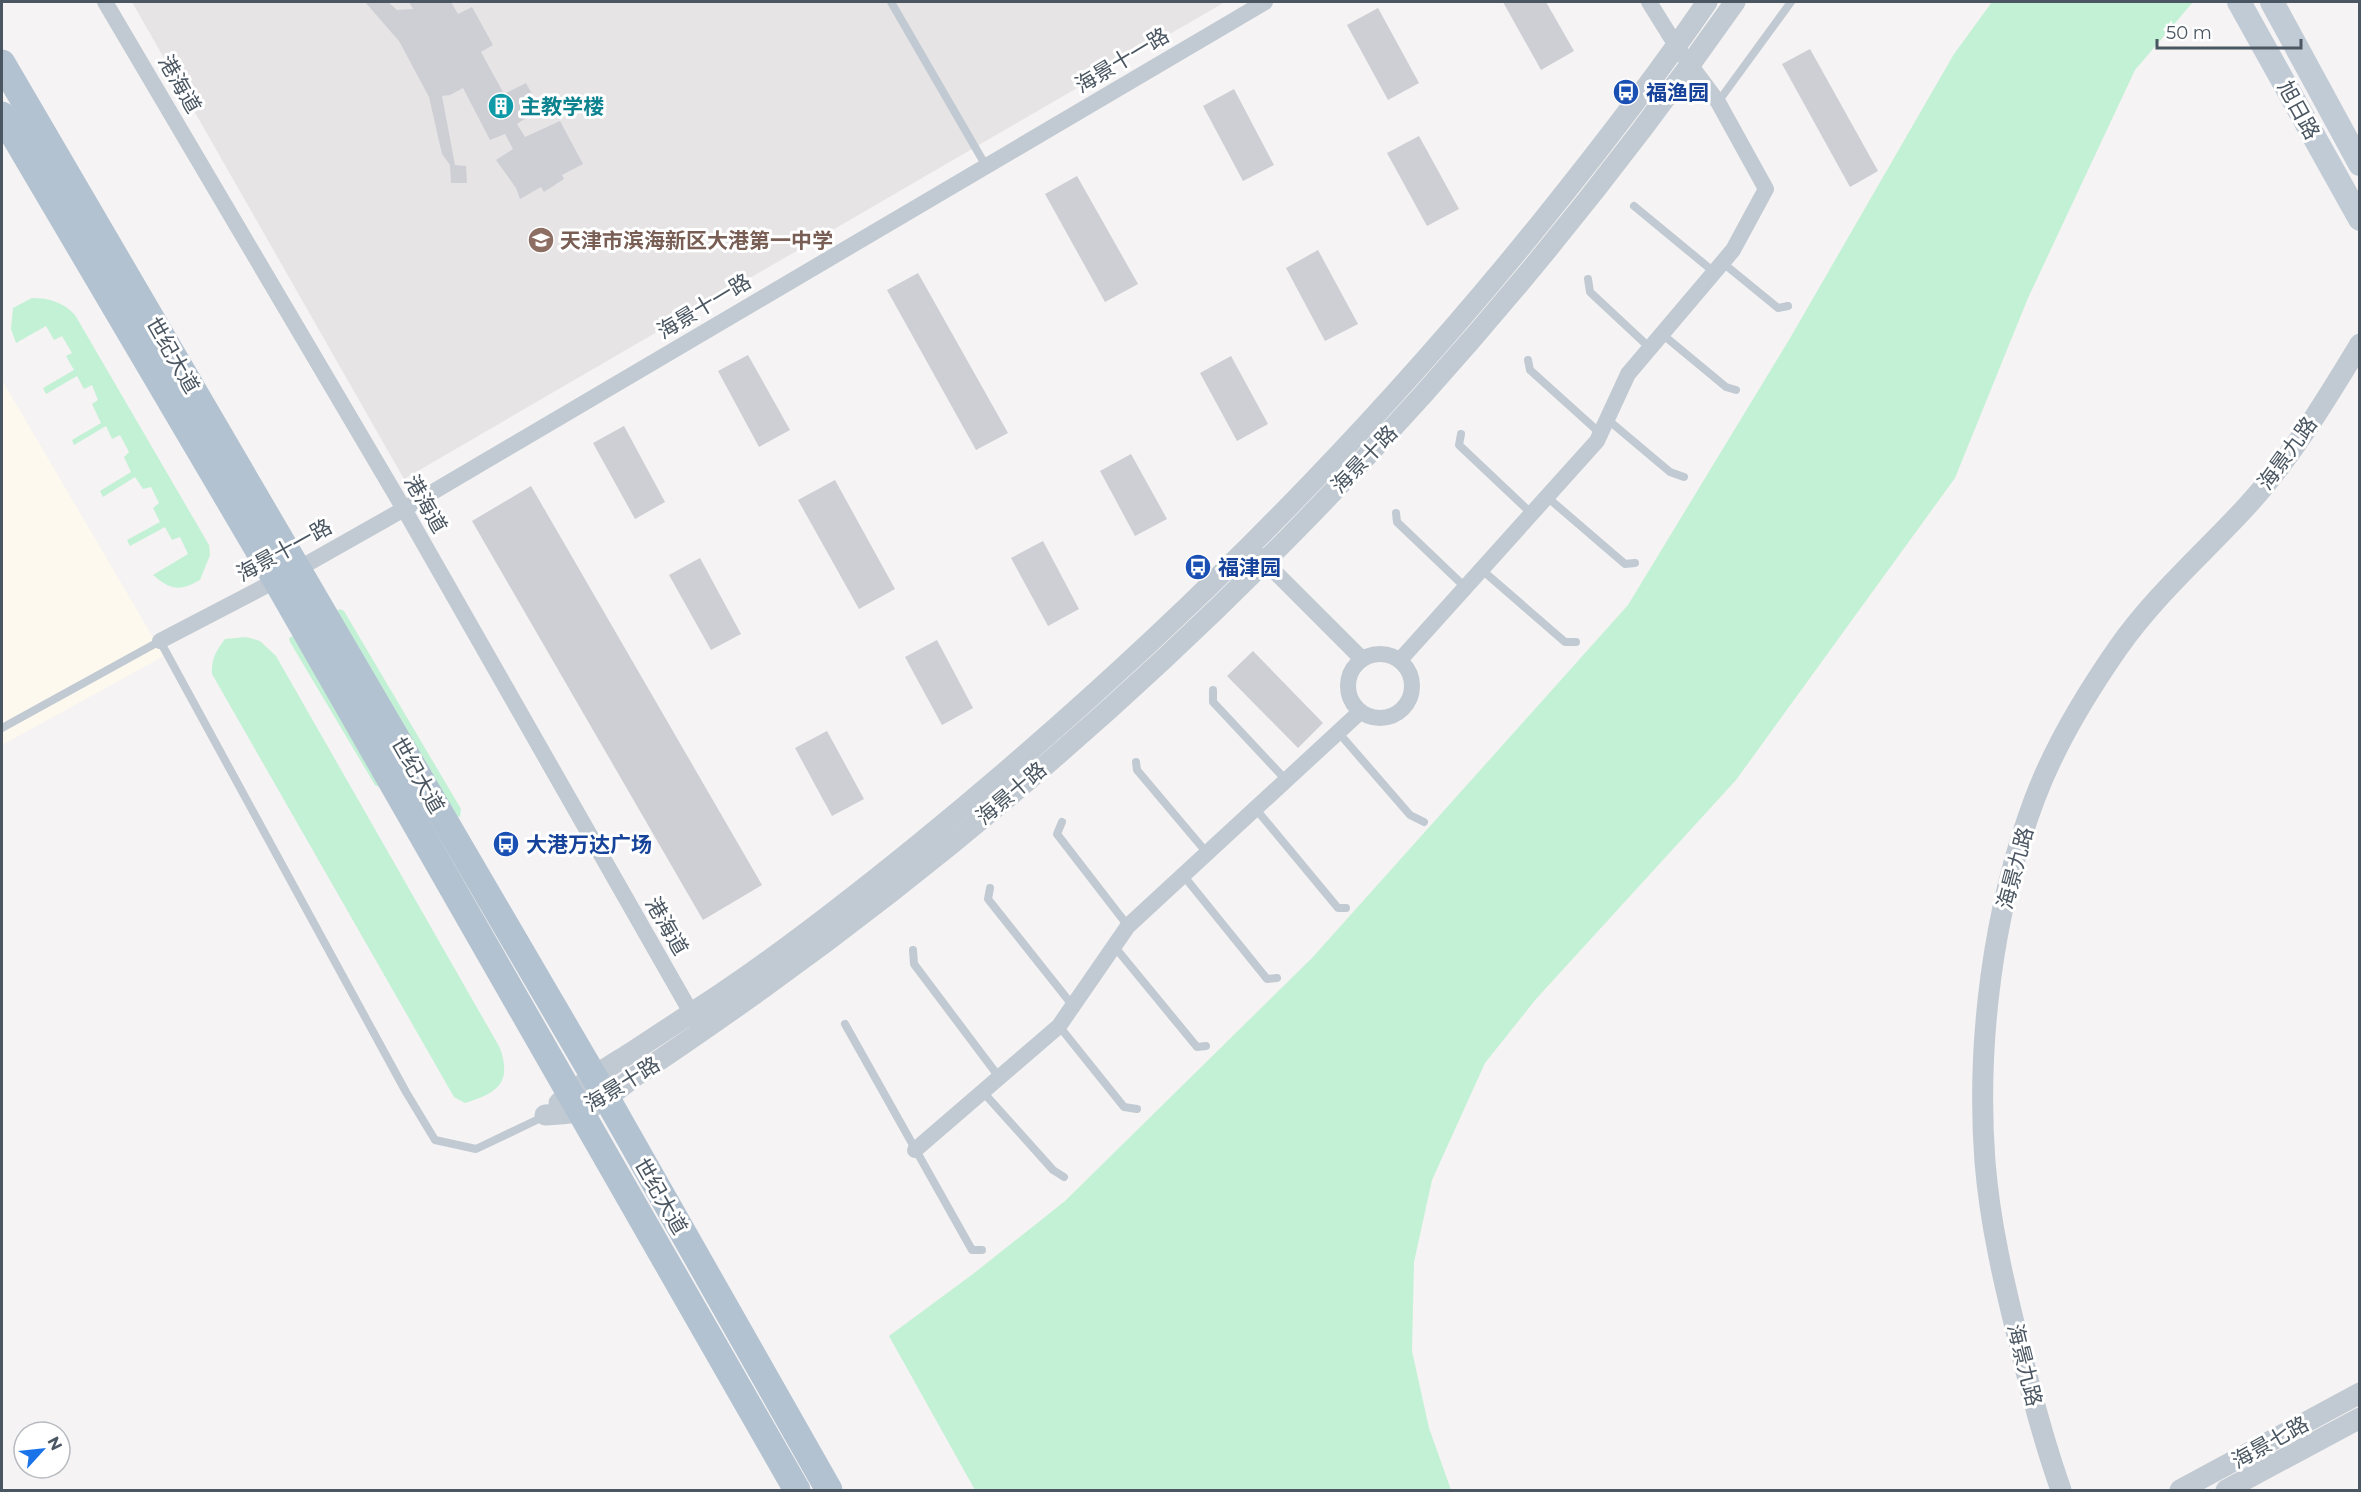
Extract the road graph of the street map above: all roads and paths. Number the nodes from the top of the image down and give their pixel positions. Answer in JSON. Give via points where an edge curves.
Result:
{"nodes":[{"id":1,"x":105,"y":2,"type":"edge"},
{"id":2,"x":891,"y":2,"type":"edge"},
{"id":3,"x":1265,"y":2,"type":"edge"},
{"id":4,"x":1649,"y":2,"type":"edge"},
{"id":5,"x":1707,"y":2,"type":"edge"},
{"id":6,"x":1735,"y":2,"type":"edge"},
{"id":7,"x":1791,"y":2,"type":"edge"},
{"id":8,"x":2239,"y":2,"type":"edge"},
{"id":9,"x":2272,"y":2,"type":"edge"},
{"id":10,"x":1677,"y":47,"type":"junction"},
{"id":11,"x":2,"y":63,"type":"edge"},
{"id":12,"x":1690,"y":64,"type":"junction"},
{"id":13,"x":1718,"y":102,"type":"junction"},
{"id":14,"x":2,"y":115,"type":"edge"},
{"id":15,"x":2360,"y":164,"type":"edge"},
{"id":16,"x":986,"y":166,"type":"junction"},
{"id":17,"x":1634,"y":206,"type":"dead end"},
{"id":18,"x":2360,"y":219,"type":"edge"},
{"id":19,"x":1719,"y":267,"type":"junction"},
{"id":20,"x":1588,"y":279,"type":"dead end"},
{"id":21,"x":1788,"y":306,"type":"dead end"},
{"id":22,"x":1662,"y":334,"type":"junction"},
{"id":23,"x":2360,"y":344,"type":"edge"},
{"id":24,"x":1650,"y":348,"type":"junction"},
{"id":25,"x":1528,"y":360,"type":"dead end"},
{"id":26,"x":2360,"y":361,"type":"edge"},
{"id":27,"x":1736,"y":390,"type":"dead end"},
{"id":28,"x":1604,"y":427,"type":"junction"},
{"id":29,"x":1461,"y":434,"type":"dead end"},
{"id":30,"x":1684,"y":477,"type":"dead end"},
{"id":31,"x":1547,"y":497,"type":"junction"},
{"id":32,"x":404,"y":509,"type":"junction"},
{"id":33,"x":1396,"y":513,"type":"dead end"},
{"id":34,"x":1532,"y":514,"type":"junction"},
{"id":35,"x":1257,"y":555,"type":"junction"},
{"id":36,"x":1635,"y":563,"type":"dead end"},
{"id":37,"x":1482,"y":570,"type":"junction"},
{"id":38,"x":287,"y":575,"type":"junction"},
{"id":39,"x":1466,"y":588,"type":"junction"},
{"id":40,"x":160,"y":641,"type":"junction"},
{"id":41,"x":1576,"y":642,"type":"dead end"},
{"id":42,"x":1362,"y":659,"type":"junction"},
{"id":43,"x":1401,"y":660,"type":"junction"},
{"id":44,"x":1213,"y":690,"type":"dead end"},
{"id":45,"x":1360,"y":712,"type":"junction"},
{"id":46,"x":2,"y":728,"type":"edge"},
{"id":47,"x":1338,"y":732,"type":"junction"},
{"id":48,"x":1136,"y":762,"type":"dead end"},
{"id":49,"x":1286,"y":780,"type":"junction"},
{"id":50,"x":1255,"y":808,"type":"junction"},
{"id":51,"x":1062,"y":822,"type":"dead end"},
{"id":52,"x":1424,"y":822,"type":"dead end"},
{"id":53,"x":1207,"y":853,"type":"junction"},
{"id":54,"x":1183,"y":875,"type":"junction"},
{"id":55,"x":990,"y":888,"type":"dead end"},
{"id":56,"x":1346,"y":908,"type":"dead end"},
{"id":57,"x":1128,"y":926,"type":"junction"},
{"id":58,"x":1114,"y":946,"type":"junction"},
{"id":59,"x":913,"y":950,"type":"dead end"},
{"id":60,"x":1277,"y":978,"type":"dead end"},
{"id":61,"x":1073,"y":1006,"type":"junction"},
{"id":62,"x":691,"y":1013,"type":"junction"},
{"id":63,"x":845,"y":1024,"type":"dead end"},
{"id":64,"x":1059,"y":1026,"type":"junction"},
{"id":65,"x":702,"y":1032,"type":"junction"},
{"id":66,"x":1206,"y":1046,"type":"dead end"},
{"id":67,"x":999,"y":1077,"type":"junction"},
{"id":68,"x":600,"y":1087,"type":"junction"},
{"id":69,"x":983,"y":1092,"type":"junction"},
{"id":70,"x":576,"y":1102,"type":"junction"},
{"id":71,"x":1137,"y":1109,"type":"dead end"},
{"id":72,"x":545,"y":1115,"type":"joint"},
{"id":73,"x":915,"y":1150,"type":"junction"},
{"id":74,"x":1064,"y":1177,"type":"dead end"},
{"id":75,"x":982,"y":1250,"type":"dead end"},
{"id":76,"x":2360,"y":1393,"type":"edge"},
{"id":77,"x":2360,"y":1418,"type":"edge"},
{"id":78,"x":797,"y":1491,"type":"edge"},
{"id":79,"x":829,"y":1491,"type":"edge"},
{"id":80,"x":2061,"y":1491,"type":"edge"},
{"id":81,"x":2071,"y":1491,"type":"edge"},
{"id":82,"x":2180,"y":1491,"type":"edge"},
{"id":83,"x":2226,"y":1491,"type":"edge"}],
"edges":[{"from":1,"to":32,"type":"street","name":"港海道"},
{"from":2,"to":16,"type":"lane"},
{"from":3,"to":16,"type":"street","name":"海景十一路"},
{"from":4,"to":10,"type":"street"},
{"from":5,"to":10,"type":"street","name":"海景十路"},
{"from":6,"to":12,"type":"street","name":"海景十路"},
{"from":7,"to":13,"type":"lane"},
{"from":8,"to":18,"type":"main road","name":"旭日路"},
{"from":9,"to":15,"type":"main road","name":"旭日路"},
{"from":10,"to":12,"type":"street"},
{"from":10,"to":35,"type":"street","name":"海景十路","via":[[1477,302]]},
{"from":11,"to":38,"type":"main road","name":"世纪大道"},
{"from":12,"to":13,"type":"street"},
{"from":12,"to":35,"type":"street","name":"海景十路","via":[[1481,329],[1374,448]]},
{"from":13,"to":19,"type":"street","via":[[1766,189],[1733,250]]},
{"from":14,"to":38,"type":"main road","name":"世纪大道"},
{"from":16,"to":32,"type":"street","name":"海景十一路"},
{"from":17,"to":19,"type":"lane"},
{"from":19,"to":21,"type":"lane","via":[[1779,308]]},
{"from":19,"to":22,"type":"street"},
{"from":20,"to":24,"type":"lane","via":[[1590,292]]},
{"from":22,"to":24,"type":"street"},
{"from":22,"to":27,"type":"lane","via":[[1726,387]]},
{"from":23,"to":80,"type":"street","name":"海景九路","via":[[2266,483],[2149,608],[2112,656],[2050,764],[2024,829],[2013,870],[1988,1010],[1985,1162],[2005,1289]]},
{"from":24,"to":28,"type":"street","via":[[1628,374]]},
{"from":25,"to":28,"type":"lane","via":[[1530,370]]},
{"from":26,"to":81,"type":"street","name":"海景九路","via":[[2258,509],[2165,605],[2096,699],[2046,797],[2014,900],[1997,1017],[1995,1182],[2012,1284],[2046,1415]]},
{"from":28,"to":30,"type":"lane","via":[[1670,472]]},
{"from":28,"to":31,"type":"street","via":[[1598,441]]},
{"from":29,"to":34,"type":"lane","via":[[1459,445]]},
{"from":31,"to":34,"type":"street"},
{"from":31,"to":36,"type":"lane","via":[[1625,564]]},
{"from":32,"to":38,"type":"street","name":"海景十一路"},
{"from":32,"to":62,"type":"street","name":"港海道"},
{"from":33,"to":39,"type":"lane","via":[[1397,522]]},
{"from":34,"to":37,"type":"street"},
{"from":35,"to":42,"type":"street"},
{"from":35,"to":62,"type":"street","name":"海景十路","via":[[962,809],[804,934]]},
{"from":35,"to":65,"type":"street","name":"海景十路","via":[[1049,762],[865,913]]},
{"from":37,"to":39,"type":"street"},
{"from":37,"to":41,"type":"lane","via":[[1565,642]]},
{"from":38,"to":40,"type":"street","name":"海景十一路"},
{"from":38,"to":68,"type":"main road","name":"世纪大道"},
{"from":38,"to":70,"type":"main road","name":"世纪大道"},
{"from":39,"to":43,"type":"street"},
{"from":40,"to":46,"type":"lane"},
{"from":40,"to":72,"type":"lane","via":[[435,1140],[476,1149]]},
{"from":42,"to":43,"type":"street","via":[[1382,654]]},
{"from":42,"to":45,"type":"street","via":[[1348,685],[1349,695]]},
{"from":43,"to":45,"type":"street","via":[[1412,677],[1411,697],[1406,706],[1389,717]]},
{"from":44,"to":49,"type":"lane","via":[[1213,702]]},
{"from":45,"to":47,"type":"street"},
{"from":47,"to":49,"type":"street"},
{"from":47,"to":52,"type":"lane","via":[[1410,815]]},
{"from":48,"to":53,"type":"lane","via":[[1137,770]]},
{"from":49,"to":50,"type":"street"},
{"from":50,"to":53,"type":"street"},
{"from":50,"to":56,"type":"lane","via":[[1338,908]]},
{"from":51,"to":57,"type":"lane","via":[[1057,834]]},
{"from":53,"to":54,"type":"street"},
{"from":54,"to":57,"type":"street"},
{"from":54,"to":60,"type":"lane","via":[[1267,979]]},
{"from":55,"to":61,"type":"lane","via":[[988,899]]},
{"from":57,"to":58,"type":"street"},
{"from":58,"to":61,"type":"street"},
{"from":58,"to":66,"type":"lane","via":[[1197,1047]]},
{"from":59,"to":67,"type":"lane","via":[[914,964]]},
{"from":61,"to":64,"type":"street"},
{"from":62,"to":65,"type":"street","name":"港海道"},
{"from":62,"to":68,"type":"street","name":"海景十路"},
{"from":63,"to":73,"type":"lane"},
{"from":64,"to":67,"type":"street"},
{"from":64,"to":71,"type":"lane","via":[[1124,1107]]},
{"from":65,"to":68,"type":"street","name":"海景十路"},
{"from":67,"to":69,"type":"street"},
{"from":68,"to":70,"type":"street","name":"海景十路"},
{"from":68,"to":79,"type":"main road","name":"世纪大道"},
{"from":69,"to":73,"type":"street"},
{"from":69,"to":74,"type":"lane","via":[[1053,1170]]},
{"from":70,"to":72,"type":"street","name":"海景十路"},
{"from":70,"to":78,"type":"main road","name":"世纪大道"},
{"from":73,"to":75,"type":"lane","via":[[972,1250]]},
{"from":76,"to":82,"type":"street","name":"海景七路"},
{"from":77,"to":83,"type":"street","name":"海景七路"}]}
